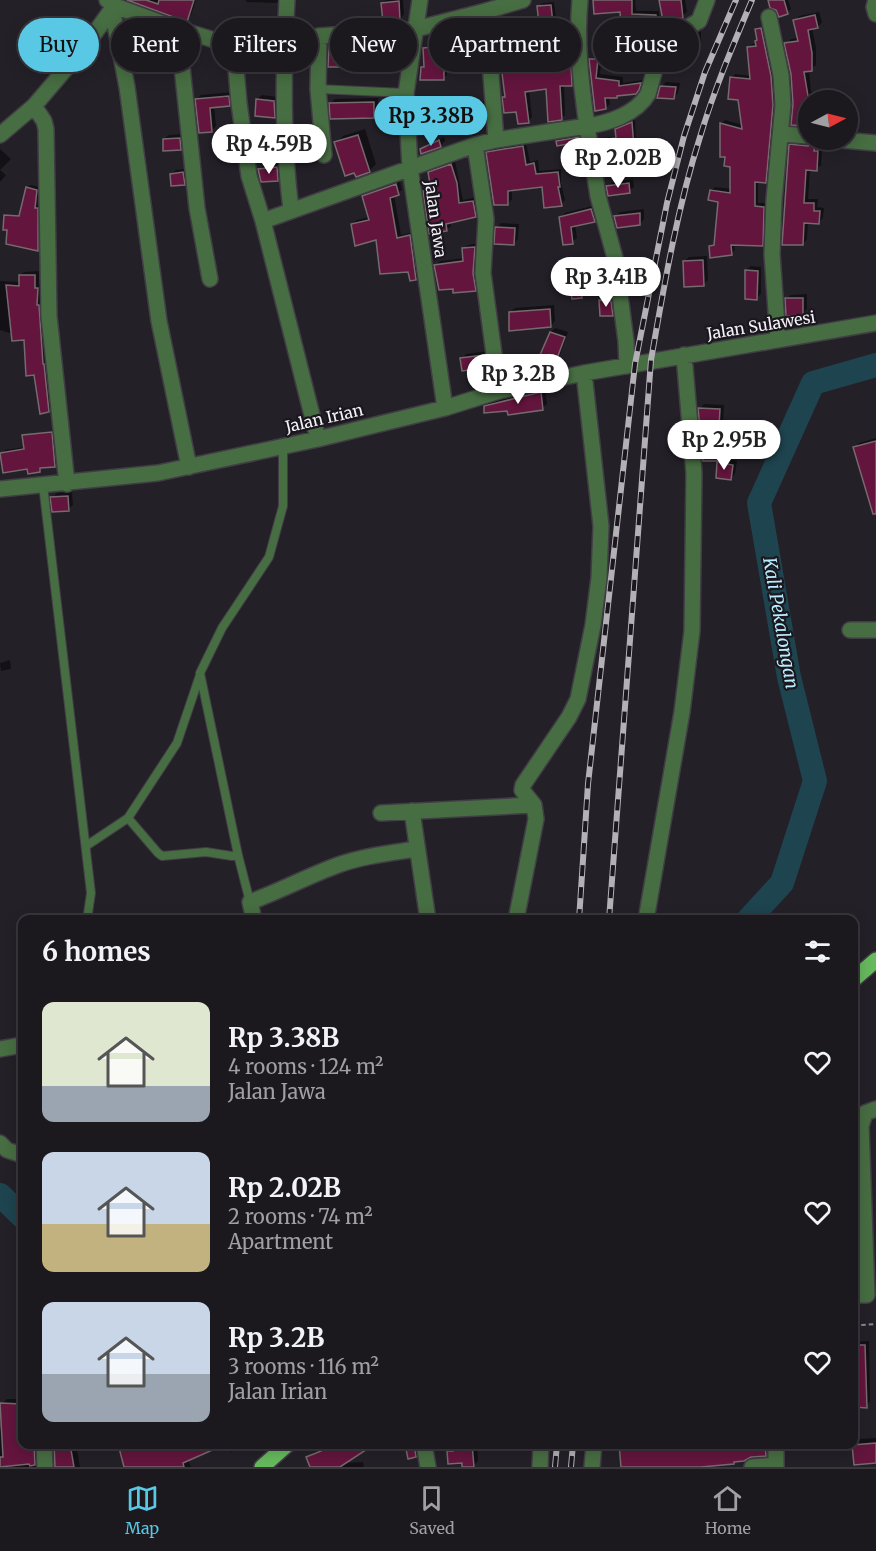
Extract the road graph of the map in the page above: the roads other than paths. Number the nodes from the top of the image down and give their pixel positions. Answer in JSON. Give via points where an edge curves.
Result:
{"nodes":[{"id":1,"x":287,"y":0,"type":"edge"},
{"id":2,"x":420,"y":0,"type":"edge"},
{"id":3,"x":523,"y":0,"type":"edge"},
{"id":4,"x":580,"y":0,"type":"edge"},
{"id":5,"x":707,"y":0,"type":"edge"},
{"id":6,"x":876,"y":0,"type":"edge"},
{"id":7,"x":113,"y":4,"type":"edge"},
{"id":8,"x":486,"y":11,"type":"junction"},
{"id":9,"x":876,"y":14,"type":"edge"},
{"id":10,"x":769,"y":17,"type":"dead end"},
{"id":11,"x":149,"y":18,"type":"edge"},
{"id":12,"x":286,"y":18,"type":"edge"},
{"id":13,"x":417,"y":22,"type":"edge"},
{"id":14,"x":417,"y":29,"type":"edge"},
{"id":15,"x":330,"y":35,"type":"edge"},
{"id":16,"x":319,"y":36,"type":"joint"},
{"id":17,"x":183,"y":72,"type":"edge"},
{"id":18,"x":236,"y":72,"type":"edge"},
{"id":19,"x":285,"y":72,"type":"edge"},
{"id":20,"x":409,"y":72,"type":"edge"},
{"id":21,"x":318,"y":89,"type":"junction"},
{"id":22,"x":406,"y":93,"type":"junction"},
{"id":23,"x":34,"y":106,"type":"junction"},
{"id":24,"x":586,"y":126,"type":"junction"},
{"id":25,"x":782,"y":134,"type":"junction"},
{"id":26,"x":0,"y":135,"type":"edge"},
{"id":27,"x":798,"y":135,"type":"edge"},
{"id":28,"x":496,"y":140,"type":"junction"},
{"id":29,"x":858,"y":141,"type":"edge"},
{"id":30,"x":876,"y":143,"type":"edge"},
{"id":31,"x":475,"y":145,"type":"junction"},
{"id":32,"x":324,"y":155,"type":"dead end"},
{"id":33,"x":410,"y":168,"type":"junction"},
{"id":34,"x":291,"y":209,"type":"junction"},
{"id":35,"x":263,"y":221,"type":"junction"},
{"id":36,"x":210,"y":279,"type":"dead end"},
{"id":37,"x":876,"y":323,"type":"edge"},
{"id":38,"x":778,"y":340,"type":"junction"},
{"id":39,"x":684,"y":355,"type":"junction"},
{"id":40,"x":651,"y":360,"type":"joint"},
{"id":41,"x":627,"y":366,"type":"junction"},
{"id":42,"x":584,"y":373,"type":"junction"},
{"id":43,"x":499,"y":391,"type":"junction"},
{"id":44,"x":444,"y":408,"type":"junction"},
{"id":45,"x":318,"y":439,"type":"junction"},
{"id":46,"x":283,"y":446,"type":"junction"},
{"id":47,"x":189,"y":467,"type":"junction"},
{"id":48,"x":67,"y":484,"type":"junction"},
{"id":49,"x":43,"y":485,"type":"junction"},
{"id":50,"x":0,"y":489,"type":"edge"},
{"id":51,"x":850,"y":630,"type":"dead end"},
{"id":52,"x":876,"y":630,"type":"edge"},
{"id":53,"x":200,"y":673,"type":"junction"},
{"id":54,"x":534,"y":805,"type":"junction"},
{"id":55,"x":412,"y":811,"type":"junction"},
{"id":56,"x":381,"y":813,"type":"dead end"},
{"id":57,"x":128,"y":818,"type":"junction"},
{"id":58,"x":86,"y":846,"type":"junction"},
{"id":59,"x":416,"y":849,"type":"junction"},
{"id":60,"x":238,"y":855,"type":"junction"},
{"id":61,"x":250,"y":903,"type":"junction"},
{"id":62,"x":88,"y":915,"type":"edge"},
{"id":63,"x":253,"y":915,"type":"edge"},
{"id":64,"x":427,"y":915,"type":"edge"},
{"id":65,"x":517,"y":915,"type":"edge"},
{"id":66,"x":647,"y":915,"type":"edge"},
{"id":67,"x":876,"y":960,"type":"edge"},
{"id":68,"x":858,"y":976,"type":"edge"},
{"id":69,"x":18,"y":1046,"type":"edge"},
{"id":70,"x":0,"y":1049,"type":"edge"},
{"id":71,"x":876,"y":1109,"type":"edge"},
{"id":72,"x":0,"y":1143,"type":"edge"},
{"id":73,"x":18,"y":1154,"type":"edge"},
{"id":74,"x":866,"y":1296,"type":"edge"},
{"id":75,"x":44,"y":1449,"type":"edge"},
{"id":76,"x":283,"y":1449,"type":"edge"},
{"id":77,"x":425,"y":1449,"type":"edge"},
{"id":78,"x":541,"y":1449,"type":"edge"},
{"id":79,"x":594,"y":1449,"type":"edge"},
{"id":80,"x":776,"y":1449,"type":"edge"},
{"id":81,"x":268,"y":1465,"type":"edge"},
{"id":82,"x":776,"y":1466,"type":"edge"},
{"id":83,"x":44,"y":1467,"type":"edge"},
{"id":84,"x":429,"y":1467,"type":"edge"},
{"id":85,"x":540,"y":1467,"type":"edge"},
{"id":86,"x":592,"y":1467,"type":"edge"},
{"id":87,"x":752,"y":1467,"type":"edge"}],
"edges":[{"from":1,"to":12,"type":"street"},
{"from":2,"to":13,"type":"street","name":"Jalan Jawa"},
{"from":3,"to":8,"type":"street"},
{"from":4,"to":24,"type":"street","via":[[578,42]]},
{"from":5,"to":24,"type":"street","via":[[699,21],[662,44],[644,100],[615,119]]},
{"from":6,"to":9,"type":"street"},
{"from":7,"to":11,"type":"street"},
{"from":7,"to":23,"type":"street","via":[[86,45]]},
{"from":7,"to":47,"type":"street","via":[[159,321]]},
{"from":8,"to":14,"type":"street"},
{"from":8,"to":28,"type":"street"},
{"from":10,"to":25,"type":"street","via":[[781,75]]},
{"from":15,"to":16,"type":"street"},
{"from":16,"to":21,"type":"street"},
{"from":17,"to":36,"type":"street","via":[[197,208]]},
{"from":18,"to":35,"type":"street","via":[[249,176]]},
{"from":19,"to":34,"type":"street","via":[[286,171]]},
{"from":20,"to":22,"type":"street","name":"Jalan Jawa"},
{"from":21,"to":22,"type":"lane"},
{"from":21,"to":32,"type":"street"},
{"from":22,"to":33,"type":"street","name":"Jalan Jawa"},
{"from":23,"to":26,"type":"street"},
{"from":23,"to":48,"type":"street","via":[[46,129],[48,316]]},
{"from":24,"to":28,"type":"street"},
{"from":24,"to":41,"type":"street","via":[[598,196],[615,258]]},
{"from":25,"to":27,"type":"street"},
{"from":25,"to":38,"type":"street","via":[[772,254]]},
{"from":28,"to":31,"type":"street"},
{"from":29,"to":30,"type":"street"},
{"from":31,"to":33,"type":"street"},
{"from":31,"to":43,"type":"street","via":[[486,219],[483,273]]},
{"from":33,"to":34,"type":"street"},
{"from":33,"to":44,"type":"street","name":"Jalan Jawa"},
{"from":34,"to":35,"type":"street"},
{"from":35,"to":45,"type":"street"},
{"from":37,"to":38,"type":"street","name":"Jalan Sulawesi"},
{"from":38,"to":39,"type":"street","name":"Jalan Sulawesi"},
{"from":39,"to":40,"type":"street","name":"Jalan Sulawesi"},
{"from":39,"to":66,"type":"street","via":[[694,473],[692,631]]},
{"from":40,"to":41,"type":"street","name":"Jalan Irian"},
{"from":41,"to":42,"type":"street","name":"Jalan Irian"},
{"from":42,"to":43,"type":"street","name":"Jalan Irian"},
{"from":42,"to":54,"type":"street","via":[[601,526],[599,578],[578,699],[523,785],[522,790]]},
{"from":43,"to":44,"type":"street","name":"Jalan Irian"},
{"from":44,"to":45,"type":"street","name":"Jalan Irian"},
{"from":45,"to":46,"type":"street","name":"Jalan Irian"},
{"from":46,"to":47,"type":"street","name":"Jalan Irian"},
{"from":46,"to":53,"type":"lane","via":[[283,506],[269,558],[222,628]]},
{"from":47,"to":48,"type":"street","name":"Jalan Irian"},
{"from":48,"to":49,"type":"street","name":"Jalan Irian"},
{"from":49,"to":50,"type":"street","name":"Jalan Irian"},
{"from":49,"to":58,"type":"lane"},
{"from":51,"to":52,"type":"street"},
{"from":53,"to":57,"type":"lane","via":[[177,743]]},
{"from":53,"to":60,"type":"lane"},
{"from":54,"to":55,"type":"street"},
{"from":54,"to":65,"type":"street","via":[[536,819]]},
{"from":55,"to":56,"type":"street"},
{"from":55,"to":59,"type":"street"},
{"from":57,"to":58,"type":"lane"},
{"from":57,"to":60,"type":"lane","via":[[162,856],[206,852]]},
{"from":58,"to":62,"type":"lane","via":[[91,893]]},
{"from":59,"to":61,"type":"street","via":[[339,865]]},
{"from":59,"to":64,"type":"street"},
{"from":60,"to":61,"type":"lane"},
{"from":61,"to":63,"type":"street"},
{"from":67,"to":68,"type":"main road"},
{"from":69,"to":70,"type":"street"},
{"from":71,"to":74,"type":"street","via":[[865,1113],[861,1126]]},
{"from":72,"to":73,"type":"street"},
{"from":75,"to":83,"type":"street"},
{"from":76,"to":81,"type":"main road"},
{"from":77,"to":84,"type":"street"},
{"from":78,"to":85,"type":"street"},
{"from":79,"to":86,"type":"street"},
{"from":80,"to":82,"type":"street"},
{"from":82,"to":87,"type":"street"}]}
